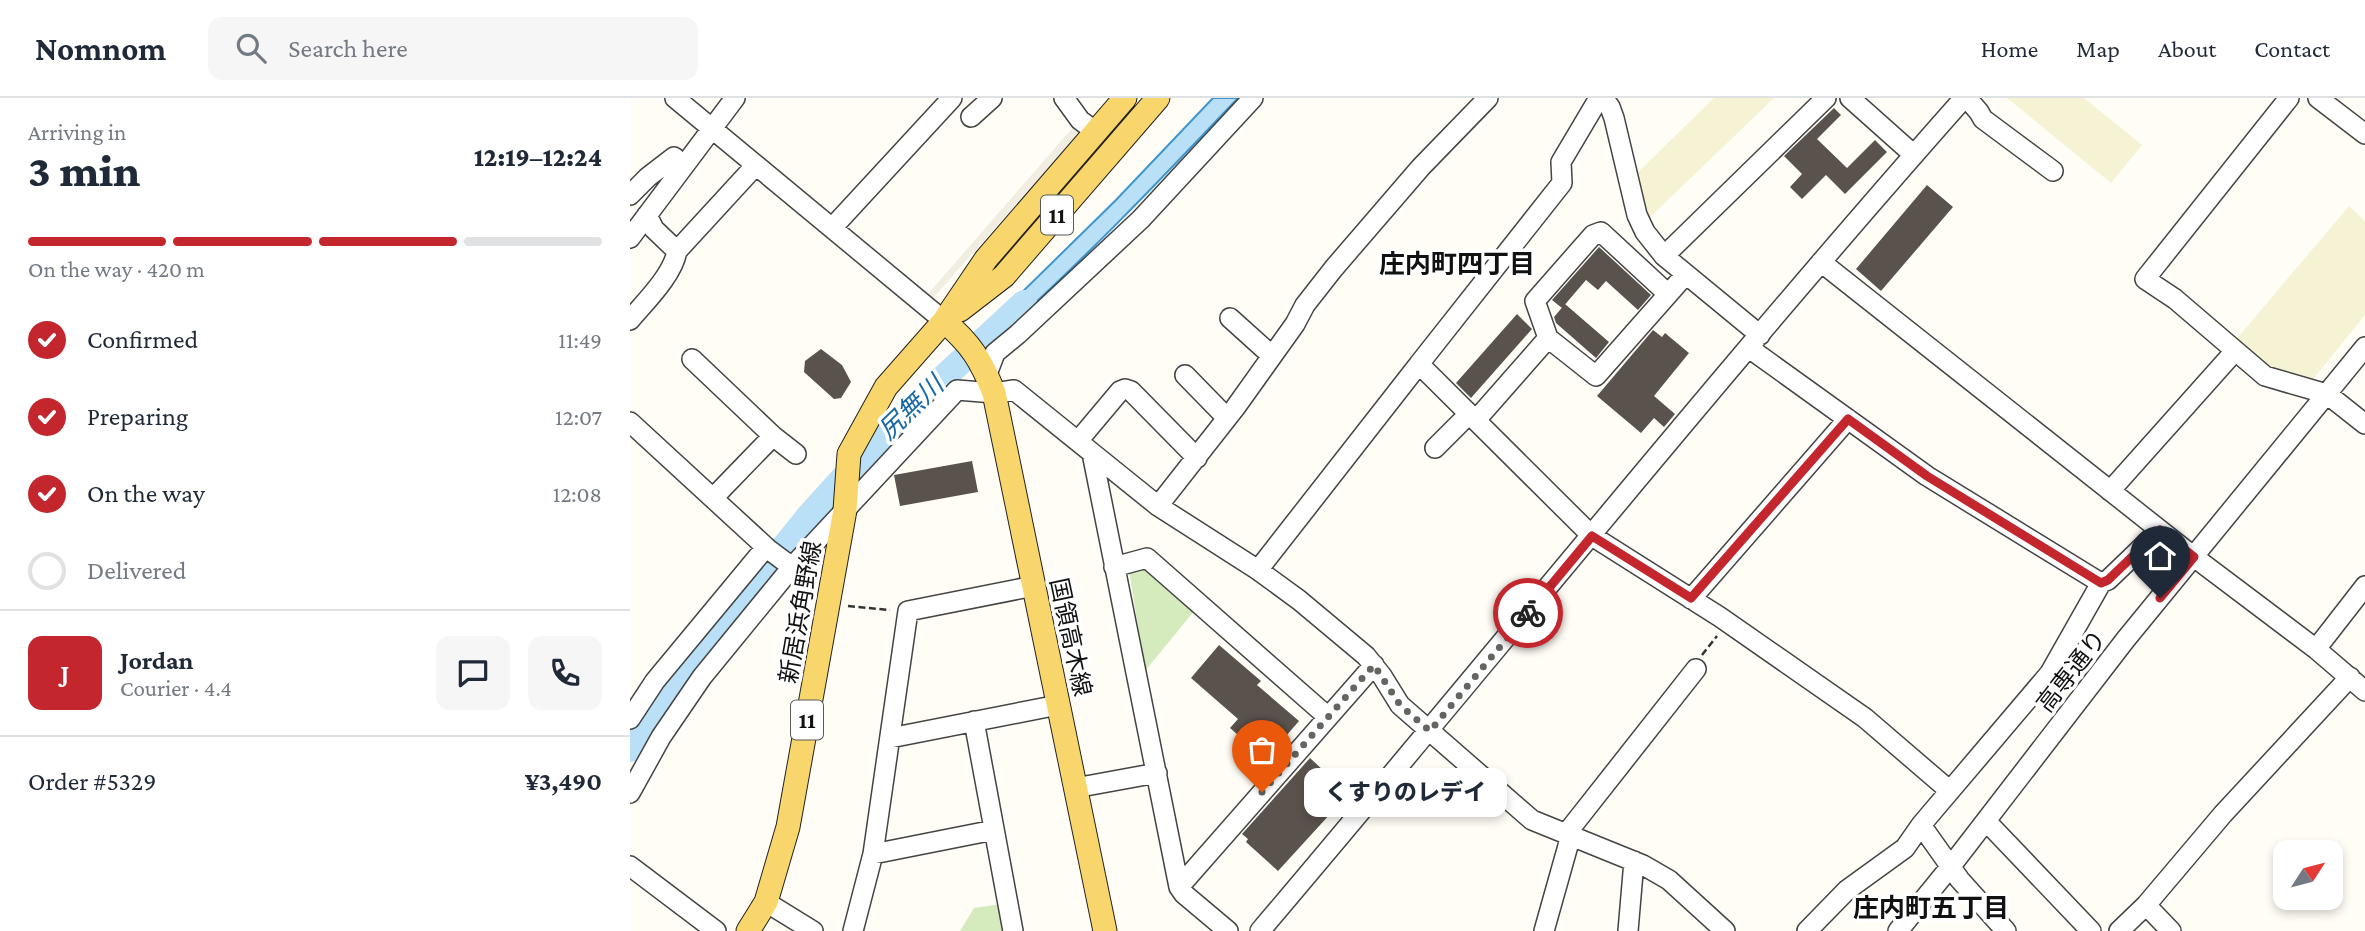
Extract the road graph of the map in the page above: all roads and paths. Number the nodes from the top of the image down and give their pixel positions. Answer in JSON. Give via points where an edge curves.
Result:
{"nodes":[{"id":1,"x":675,"y":98,"type":"edge"},
{"id":2,"x":735,"y":98,"type":"edge"},
{"id":3,"x":951,"y":98,"type":"edge"},
{"id":4,"x":992,"y":98,"type":"edge"},
{"id":5,"x":1064,"y":98,"type":"edge"},
{"id":6,"x":1125,"y":98,"type":"edge"},
{"id":7,"x":1158,"y":98,"type":"edge"},
{"id":8,"x":1253,"y":98,"type":"edge"},
{"id":9,"x":1488,"y":98,"type":"edge"},
{"id":10,"x":1601,"y":98,"type":"edge"},
{"id":11,"x":1826,"y":98,"type":"edge"},
{"id":12,"x":1850,"y":98,"type":"edge"},
{"id":13,"x":1965,"y":98,"type":"edge"},
{"id":14,"x":2289,"y":98,"type":"edge"},
{"id":15,"x":2318,"y":98,"type":"edge"},
{"id":16,"x":971,"y":117,"type":"dead end"},
{"id":17,"x":711,"y":128,"type":"junction"},
{"id":18,"x":1096,"y":132,"type":"junction"},
{"id":19,"x":2365,"y":134,"type":"edge"},
{"id":20,"x":1914,"y":155,"type":"junction"},
{"id":21,"x":756,"y":165,"type":"junction"},
{"id":22,"x":684,"y":166,"type":"junction"},
{"id":23,"x":2053,"y":171,"type":"dead end"},
{"id":24,"x":630,"y":195,"type":"edge"},
{"id":25,"x":647,"y":215,"type":"junction"},
{"id":26,"x":832,"y":229,"type":"junction"},
{"id":27,"x":630,"y":238,"type":"edge"},
{"id":28,"x":677,"y":251,"type":"junction"},
{"id":29,"x":1664,"y":256,"type":"junction"},
{"id":30,"x":1821,"y":262,"type":"junction"},
{"id":31,"x":1686,"y":274,"type":"junction"},
{"id":32,"x":1668,"y":294,"type":"junction"},
{"id":33,"x":1230,"y":318,"type":"dead end"},
{"id":34,"x":630,"y":320,"type":"edge"},
{"id":35,"x":944,"y":321,"type":"junction"},
{"id":36,"x":1548,"y":338,"type":"junction"},
{"id":37,"x":1754,"y":342,"type":"junction"},
{"id":38,"x":2365,"y":347,"type":"edge"},
{"id":39,"x":2235,"y":351,"type":"junction"},
{"id":40,"x":1272,"y":355,"type":"junction"},
{"id":41,"x":692,"y":359,"type":"dead end"},
{"id":42,"x":1419,"y":364,"type":"junction"},
{"id":43,"x":981,"y":366,"type":"junction"},
{"id":44,"x":1185,"y":374,"type":"dead end"},
{"id":45,"x":2326,"y":394,"type":"junction"},
{"id":46,"x":1473,"y":417,"type":"junction"},
{"id":47,"x":1227,"y":418,"type":"junction"},
{"id":48,"x":1848,"y":419,"type":"junction"},
{"id":49,"x":630,"y":422,"type":"edge"},
{"id":50,"x":2365,"y":424,"type":"edge"},
{"id":51,"x":773,"y":436,"type":"junction"},
{"id":52,"x":1085,"y":447,"type":"junction"},
{"id":53,"x":1435,"y":448,"type":"dead end"},
{"id":54,"x":796,"y":454,"type":"dead end"},
{"id":55,"x":1197,"y":458,"type":"junction"},
{"id":56,"x":2110,"y":491,"type":"junction"},
{"id":57,"x":713,"y":498,"type":"junction"},
{"id":58,"x":845,"y":506,"type":"junction"},
{"id":59,"x":1158,"y":506,"type":"junction"},
{"id":60,"x":2160,"y":530,"type":"junction"},
{"id":61,"x":1592,"y":536,"type":"junction"},
{"id":62,"x":767,"y":548,"type":"junction"},
{"id":63,"x":2194,"y":557,"type":"junction"},
{"id":64,"x":789,"y":565,"type":"junction"},
{"id":65,"x":1114,"y":566,"type":"junction"},
{"id":66,"x":1258,"y":570,"type":"junction"},
{"id":67,"x":2101,"y":583,"type":"junction"},
{"id":68,"x":1034,"y":586,"type":"junction"},
{"id":69,"x":2365,"y":586,"type":"edge"},
{"id":70,"x":1691,"y":598,"type":"junction"},
{"id":71,"x":828,"y":601,"type":"junction"},
{"id":72,"x":908,"y":611,"type":"junction"},
{"id":73,"x":1728,"y":622,"type":"junction"},
{"id":74,"x":2316,"y":649,"type":"junction"},
{"id":75,"x":1374,"y":665,"type":"junction"},
{"id":76,"x":1696,"y":669,"type":"joint"},
{"id":77,"x":2350,"y":677,"type":"junction"},
{"id":78,"x":2365,"y":691,"type":"edge"},
{"id":79,"x":1058,"y":705,"type":"junction"},
{"id":80,"x":1328,"y":717,"type":"junction"},
{"id":81,"x":630,"y":719,"type":"edge"},
{"id":82,"x":974,"y":721,"type":"junction"},
{"id":83,"x":1430,"y":731,"type":"junction"},
{"id":84,"x":890,"y":738,"type":"junction"},
{"id":85,"x":1157,"y":773,"type":"junction"},
{"id":86,"x":1075,"y":788,"type":"junction"},
{"id":87,"x":1950,"y":792,"type":"junction"},
{"id":88,"x":630,"y":793,"type":"edge"},
{"id":89,"x":1986,"y":821,"type":"junction"},
{"id":90,"x":1921,"y":825,"type":"junction"},
{"id":91,"x":994,"y":830,"type":"junction"},
{"id":92,"x":1569,"y":834,"type":"junction"},
{"id":93,"x":873,"y":854,"type":"junction"},
{"id":94,"x":1634,"y":861,"type":"junction"},
{"id":95,"x":630,"y":866,"type":"edge"},
{"id":96,"x":1951,"y":866,"type":"junction"},
{"id":97,"x":1179,"y":887,"type":"junction"},
{"id":98,"x":766,"y":902,"type":"junction"},
{"id":99,"x":2146,"y":905,"type":"junction"},
{"id":100,"x":716,"y":931,"type":"edge"},
{"id":101,"x":748,"y":931,"type":"edge"},
{"id":102,"x":813,"y":931,"type":"edge"},
{"id":103,"x":853,"y":931,"type":"edge"},
{"id":104,"x":1013,"y":931,"type":"edge"},
{"id":105,"x":1105,"y":931,"type":"edge"},
{"id":106,"x":1228,"y":931,"type":"edge"},
{"id":107,"x":1260,"y":931,"type":"edge"},
{"id":108,"x":1544,"y":931,"type":"edge"},
{"id":109,"x":1628,"y":931,"type":"edge"},
{"id":110,"x":1725,"y":931,"type":"edge"},
{"id":111,"x":1807,"y":931,"type":"edge"},
{"id":112,"x":1899,"y":931,"type":"edge"},
{"id":113,"x":2006,"y":931,"type":"edge"},
{"id":114,"x":2091,"y":931,"type":"edge"},
{"id":115,"x":2119,"y":931,"type":"edge"},
{"id":116,"x":2171,"y":931,"type":"edge"}],
"edges":[{"from":1,"to":17,"type":"street"},
{"from":2,"to":17,"type":"street"},
{"from":3,"to":26,"type":"street"},
{"from":4,"to":16,"type":"street"},
{"from":5,"to":18,"type":"street"},
{"from":6,"to":18,"type":"main road","number":"11"},
{"from":7,"to":35,"type":"main road","number":"11","via":[[1004,276]]},
{"from":8,"to":43,"type":"street","via":[[1141,219]]},
{"from":9,"to":40,"type":"street","via":[[1362,234]]},
{"from":10,"to":29,"type":"street","via":[[1614,118],[1637,215]]},
{"from":10,"to":42,"type":"street","via":[[1561,162],[1562,183]]},
{"from":11,"to":29,"type":"street"},
{"from":12,"to":20,"type":"street"},
{"from":13,"to":20,"type":"street"},
{"from":13,"to":23,"type":"street","via":[[1983,119]]},
{"from":14,"to":39,"type":"street","via":[[2146,279]]},
{"from":15,"to":19,"type":"street"},
{"from":17,"to":21,"type":"street"},
{"from":17,"to":22,"type":"street"},
{"from":18,"to":35,"type":"main road","number":"11","via":[[986,258]]},
{"from":20,"to":30,"type":"street"},
{"from":21,"to":26,"type":"street"},
{"from":21,"to":28,"type":"street"},
{"from":22,"to":24,"type":"street","via":[[674,157]]},
{"from":22,"to":25,"type":"street"},
{"from":25,"to":27,"type":"street"},
{"from":25,"to":28,"type":"street","via":[[654,229]]},
{"from":26,"to":35,"type":"street"},
{"from":28,"to":34,"type":"street","via":[[661,283]]},
{"from":29,"to":31,"type":"street"},
{"from":30,"to":37,"type":"street"},
{"from":30,"to":56,"type":"street"},
{"from":31,"to":32,"type":"street"},
{"from":31,"to":37,"type":"street"},
{"from":32,"to":36,"type":"street","via":[[1596,376]]},
{"from":32,"to":36,"type":"street","via":[[1601,232],[1593,235],[1535,301]]},
{"from":33,"to":40,"type":"street"},
{"from":35,"to":43,"type":"main road"},
{"from":35,"to":58,"type":"main road","number":"11","via":[[886,387],[849,454]]},
{"from":36,"to":46,"type":"street"},
{"from":37,"to":48,"type":"street"},
{"from":37,"to":61,"type":"street"},
{"from":38,"to":45,"type":"street","name":"高専通り"},
{"from":39,"to":45,"type":"street","via":[[2265,376]]},
{"from":39,"to":56,"type":"street"},
{"from":40,"to":47,"type":"street"},
{"from":41,"to":51,"type":"street"},
{"from":42,"to":46,"type":"street"},
{"from":42,"to":66,"type":"street"},
{"from":43,"to":52,"type":"street"},
{"from":43,"to":58,"type":"street"},
{"from":43,"to":68,"type":"main road","name":"国領高木線"},
{"from":44,"to":47,"type":"street"},
{"from":45,"to":50,"type":"street"},
{"from":45,"to":63,"type":"street","name":"高専通り"},
{"from":46,"to":53,"type":"street"},
{"from":46,"to":61,"type":"street"},
{"from":47,"to":55,"type":"street"},
{"from":48,"to":67,"type":"street","via":[[1927,476]]},
{"from":48,"to":70,"type":"street"},
{"from":49,"to":57,"type":"street"},
{"from":51,"to":54,"type":"street"},
{"from":51,"to":57,"type":"street"},
{"from":52,"to":55,"type":"street","via":[[1125,389]]},
{"from":52,"to":59,"type":"street"},
{"from":52,"to":65,"type":"street"},
{"from":55,"to":59,"type":"street"},
{"from":56,"to":60,"type":"street"},
{"from":57,"to":62,"type":"street"},
{"from":58,"to":64,"type":"street"},
{"from":58,"to":71,"type":"main road","name":"新居浜角野線","number":"11"},
{"from":59,"to":66,"type":"street"},
{"from":60,"to":63,"type":"street"},
{"from":60,"to":67,"type":"street"},
{"from":61,"to":70,"type":"street"},
{"from":61,"to":83,"type":"street"},
{"from":62,"to":64,"type":"street"},
{"from":62,"to":81,"type":"street","via":[[655,681]]},
{"from":63,"to":74,"type":"street"},
{"from":63,"to":89,"type":"street","name":"高専通り"},
{"from":64,"to":88,"type":"street","via":[[702,677]]},
{"from":65,"to":80,"type":"street","via":[[1147,558]]},
{"from":65,"to":85,"type":"street"},
{"from":66,"to":75,"type":"street"},
{"from":67,"to":87,"type":"street","via":[[2050,673]]},
{"from":68,"to":72,"type":"street"},
{"from":68,"to":79,"type":"main road","name":"国領高木線"},
{"from":69,"to":74,"type":"street"},
{"from":70,"to":73,"type":"street"},
{"from":71,"to":72,"type":"path"},
{"from":71,"to":98,"type":"main road","name":"新居浜角野線","number":"11","via":[[788,827]]},
{"from":72,"to":84,"type":"street"},
{"from":73,"to":76,"type":"path","via":[[1694,665]]},
{"from":73,"to":87,"type":"street","via":[[1865,718]]},
{"from":74,"to":77,"type":"street"},
{"from":75,"to":80,"type":"street"},
{"from":75,"to":83,"type":"street","via":[[1400,705]]},
{"from":76,"to":92,"type":"street"},
{"from":77,"to":78,"type":"street"},
{"from":77,"to":99,"type":"street","via":[[2222,814]]},
{"from":79,"to":82,"type":"street"},
{"from":79,"to":86,"type":"main road","name":"国領高木線"},
{"from":80,"to":97,"type":"street"},
{"from":82,"to":84,"type":"street"},
{"from":82,"to":91,"type":"street"},
{"from":83,"to":92,"type":"street","via":[[1532,820]]},
{"from":83,"to":107,"type":"street"},
{"from":84,"to":93,"type":"street"},
{"from":85,"to":86,"type":"street"},
{"from":85,"to":97,"type":"street"},
{"from":86,"to":105,"type":"main road","name":"国領高木線"},
{"from":87,"to":90,"type":"street"},
{"from":89,"to":96,"type":"street","name":"高専通り"},
{"from":89,"to":114,"type":"street"},
{"from":90,"to":96,"type":"street"},
{"from":90,"to":111,"type":"street","via":[[1905,848],[1847,890]]},
{"from":91,"to":93,"type":"street"},
{"from":91,"to":104,"type":"street"},
{"from":92,"to":94,"type":"street"},
{"from":92,"to":108,"type":"street"},
{"from":93,"to":103,"type":"street"},
{"from":94,"to":109,"type":"street"},
{"from":94,"to":110,"type":"street","via":[[1669,880]]},
{"from":95,"to":100,"type":"street"},
{"from":96,"to":112,"type":"street","name":"高専通り"},
{"from":96,"to":113,"type":"street"},
{"from":97,"to":106,"type":"street"},
{"from":98,"to":101,"type":"main road","name":"新居浜角野線","number":"11"},
{"from":98,"to":102,"type":"street"},
{"from":99,"to":115,"type":"street"},
{"from":99,"to":116,"type":"street"}]}
